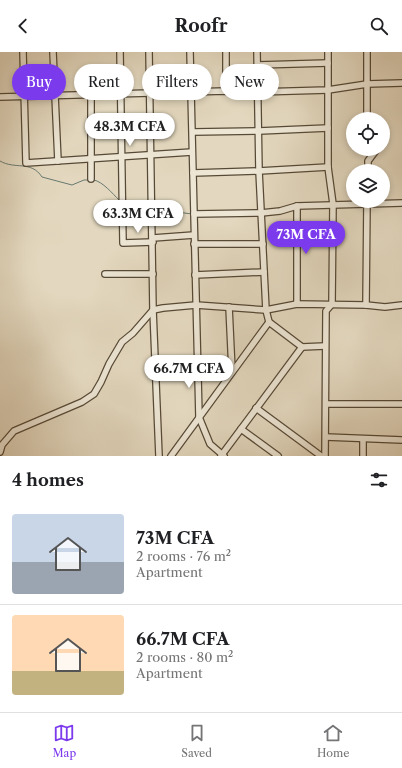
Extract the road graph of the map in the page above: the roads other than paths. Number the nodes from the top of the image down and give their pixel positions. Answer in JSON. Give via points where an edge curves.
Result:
{"nodes":[{"id":1,"x":23,"y":52,"type":"edge"},
{"id":2,"x":54,"y":52,"type":"edge"},
{"id":3,"x":120,"y":52,"type":"edge"},
{"id":4,"x":150,"y":52,"type":"edge"},
{"id":5,"x":190,"y":52,"type":"edge"},
{"id":6,"x":226,"y":52,"type":"edge"},
{"id":7,"x":257,"y":52,"type":"edge"},
{"id":8,"x":328,"y":52,"type":"edge"},
{"id":9,"x":367,"y":52,"type":"edge"},
{"id":10,"x":328,"y":63,"type":"junction"},
{"id":11,"x":23,"y":64,"type":"edge"},
{"id":12,"x":54,"y":64,"type":"edge"},
{"id":13,"x":120,"y":64,"type":"edge"},
{"id":14,"x":150,"y":64,"type":"edge"},
{"id":15,"x":190,"y":64,"type":"edge"},
{"id":16,"x":226,"y":64,"type":"edge"},
{"id":17,"x":258,"y":64,"type":"edge"},
{"id":18,"x":279,"y":64,"type":"edge"},
{"id":19,"x":402,"y":83,"type":"edge"},
{"id":20,"x":367,"y":84,"type":"junction"},
{"id":21,"x":328,"y":90,"type":"junction"},
{"id":22,"x":279,"y":91,"type":"edge"},
{"id":23,"x":12,"y":96,"type":"edge"},
{"id":24,"x":0,"y":97,"type":"edge"},
{"id":25,"x":24,"y":100,"type":"edge"},
{"id":26,"x":55,"y":100,"type":"edge"},
{"id":27,"x":91,"y":100,"type":"edge"},
{"id":28,"x":121,"y":100,"type":"edge"},
{"id":29,"x":150,"y":100,"type":"edge"},
{"id":30,"x":191,"y":100,"type":"edge"},
{"id":31,"x":258,"y":100,"type":"edge"},
{"id":32,"x":367,"y":112,"type":"edge"},
{"id":33,"x":328,"y":128,"type":"junction"},
{"id":34,"x":259,"y":131,"type":"junction"},
{"id":35,"x":192,"y":132,"type":"junction"},
{"id":36,"x":192,"y":152,"type":"junction"},
{"id":37,"x":151,"y":154,"type":"junction"},
{"id":38,"x":122,"y":156,"type":"junction"},
{"id":39,"x":91,"y":158,"type":"junction"},
{"id":40,"x":58,"y":161,"type":"junction"},
{"id":41,"x":328,"y":167,"type":"junction"},
{"id":42,"x":260,"y":171,"type":"junction"},
{"id":43,"x":193,"y":173,"type":"junction"},
{"id":44,"x":91,"y":179,"type":"dead end"},
{"id":45,"x":390,"y":203,"type":"edge"},
{"id":46,"x":402,"y":203,"type":"edge"},
{"id":47,"x":333,"y":204,"type":"junction"},
{"id":48,"x":346,"y":204,"type":"edge"},
{"id":49,"x":297,"y":206,"type":"junction"},
{"id":50,"x":367,"y":208,"type":"edge"},
{"id":51,"x":261,"y":213,"type":"junction"},
{"id":52,"x":194,"y":214,"type":"junction"},
{"id":53,"x":194,"y":235,"type":"junction"},
{"id":54,"x":153,"y":240,"type":"junction"},
{"id":55,"x":194,"y":244,"type":"junction"},
{"id":56,"x":262,"y":244,"type":"junction"},
{"id":57,"x":264,"y":272,"type":"junction"},
{"id":58,"x":105,"y":274,"type":"dead end"},
{"id":59,"x":153,"y":274,"type":"junction"},
{"id":60,"x":195,"y":275,"type":"junction"},
{"id":61,"x":297,"y":304,"type":"junction"},
{"id":62,"x":332,"y":304,"type":"junction"},
{"id":63,"x":196,"y":305,"type":"junction"},
{"id":64,"x":366,"y":305,"type":"junction"},
{"id":65,"x":402,"y":305,"type":"edge"},
{"id":66,"x":229,"y":307,"type":"junction"},
{"id":67,"x":153,"y":310,"type":"junction"},
{"id":68,"x":266,"y":310,"type":"junction"},
{"id":69,"x":269,"y":322,"type":"junction"},
{"id":70,"x":325,"y":346,"type":"junction"},
{"id":71,"x":302,"y":347,"type":"junction"},
{"id":72,"x":232,"y":371,"type":"junction"},
{"id":73,"x":326,"y":404,"type":"junction"},
{"id":74,"x":402,"y":404,"type":"edge"},
{"id":75,"x":256,"y":408,"type":"junction"},
{"id":76,"x":199,"y":418,"type":"junction"},
{"id":77,"x":241,"y":429,"type":"junction"},
{"id":78,"x":326,"y":437,"type":"junction"},
{"id":79,"x":363,"y":439,"type":"junction"},
{"id":80,"x":402,"y":440,"type":"edge"},
{"id":81,"x":0,"y":452,"type":"edge"},
{"id":82,"x":222,"y":455,"type":"edge"},
{"id":83,"x":159,"y":456,"type":"edge"},
{"id":84,"x":171,"y":456,"type":"edge"},
{"id":85,"x":278,"y":456,"type":"edge"},
{"id":86,"x":321,"y":456,"type":"edge"},
{"id":87,"x":325,"y":456,"type":"edge"},
{"id":88,"x":363,"y":456,"type":"edge"}],
"edges":[{"from":1,"to":11,"type":"street"},
{"from":2,"to":12,"type":"street"},
{"from":3,"to":13,"type":"street"},
{"from":4,"to":14,"type":"street"},
{"from":5,"to":15,"type":"street"},
{"from":6,"to":16,"type":"street"},
{"from":7,"to":17,"type":"street"},
{"from":8,"to":10,"type":"street"},
{"from":9,"to":20,"type":"street"},
{"from":10,"to":18,"type":"street"},
{"from":10,"to":21,"type":"street"},
{"from":19,"to":20,"type":"street"},
{"from":20,"to":21,"type":"street"},
{"from":20,"to":32,"type":"street"},
{"from":21,"to":22,"type":"street"},
{"from":21,"to":33,"type":"street"},
{"from":23,"to":24,"type":"street"},
{"from":25,"to":40,"type":"street","via":[[26,163]]},
{"from":26,"to":40,"type":"street"},
{"from":27,"to":39,"type":"street"},
{"from":28,"to":38,"type":"street"},
{"from":29,"to":37,"type":"street"},
{"from":30,"to":35,"type":"street"},
{"from":31,"to":34,"type":"street"},
{"from":33,"to":34,"type":"street"},
{"from":33,"to":41,"type":"street"},
{"from":34,"to":35,"type":"street"},
{"from":34,"to":42,"type":"street"},
{"from":35,"to":36,"type":"street"},
{"from":36,"to":37,"type":"street"},
{"from":36,"to":43,"type":"street"},
{"from":37,"to":38,"type":"street"},
{"from":37,"to":54,"type":"street"},
{"from":38,"to":39,"type":"street"},
{"from":38,"to":54,"type":"street","via":[[124,243]]},
{"from":39,"to":40,"type":"street"},
{"from":39,"to":44,"type":"street"},
{"from":41,"to":42,"type":"street"},
{"from":41,"to":47,"type":"street"},
{"from":42,"to":43,"type":"street"},
{"from":42,"to":51,"type":"street"},
{"from":43,"to":52,"type":"street"},
{"from":45,"to":46,"type":"street"},
{"from":47,"to":48,"type":"street"},
{"from":47,"to":49,"type":"street"},
{"from":47,"to":62,"type":"street"},
{"from":49,"to":51,"type":"street"},
{"from":49,"to":61,"type":"street"},
{"from":50,"to":64,"type":"street"},
{"from":51,"to":52,"type":"street"},
{"from":51,"to":56,"type":"street"},
{"from":52,"to":53,"type":"street"},
{"from":53,"to":54,"type":"street"},
{"from":53,"to":55,"type":"street"},
{"from":54,"to":59,"type":"street"},
{"from":55,"to":56,"type":"street"},
{"from":55,"to":60,"type":"street"},
{"from":56,"to":57,"type":"street"},
{"from":57,"to":60,"type":"street"},
{"from":57,"to":68,"type":"street"},
{"from":58,"to":59,"type":"street"},
{"from":59,"to":67,"type":"street"},
{"from":60,"to":63,"type":"street"},
{"from":61,"to":62,"type":"street"},
{"from":61,"to":68,"type":"street"},
{"from":62,"to":64,"type":"street"},
{"from":62,"to":70,"type":"street","via":[[326,311]]},
{"from":63,"to":66,"type":"street"},
{"from":63,"to":67,"type":"street"},
{"from":63,"to":76,"type":"street"},
{"from":64,"to":65,"type":"street"},
{"from":66,"to":68,"type":"street"},
{"from":66,"to":72,"type":"street"},
{"from":67,"to":81,"type":"street","via":[[122,342],[94,394],[82,402],[14,431]]},
{"from":67,"to":83,"type":"street"},
{"from":68,"to":69,"type":"street"},
{"from":69,"to":71,"type":"street"},
{"from":69,"to":72,"type":"street"},
{"from":70,"to":71,"type":"street"},
{"from":70,"to":73,"type":"street"},
{"from":71,"to":75,"type":"street"},
{"from":72,"to":76,"type":"street"},
{"from":73,"to":74,"type":"street"},
{"from":73,"to":78,"type":"street"},
{"from":75,"to":77,"type":"street"},
{"from":75,"to":86,"type":"street"},
{"from":76,"to":82,"type":"street","via":[[210,444]]},
{"from":76,"to":84,"type":"street"},
{"from":77,"to":82,"type":"street"},
{"from":77,"to":85,"type":"street"},
{"from":78,"to":79,"type":"street"},
{"from":78,"to":87,"type":"street"},
{"from":79,"to":80,"type":"street"},
{"from":79,"to":88,"type":"street"}]}
